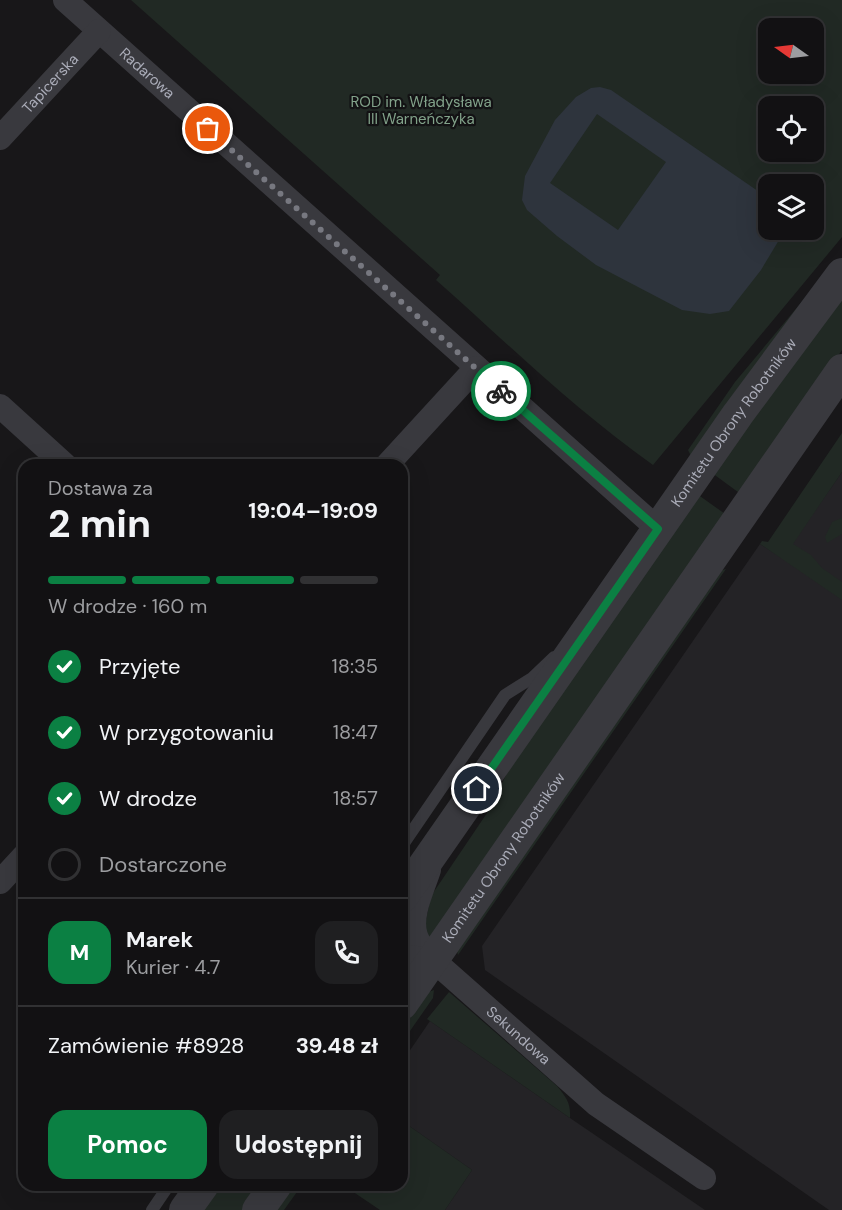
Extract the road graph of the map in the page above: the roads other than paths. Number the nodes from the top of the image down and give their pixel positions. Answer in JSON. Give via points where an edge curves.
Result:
{"nodes":[{"id":1,"x":65,"y":0,"type":"edge"},
{"id":2,"x":99,"y":31,"type":"junction"},
{"id":3,"x":0,"y":138,"type":"edge"},
{"id":4,"x":842,"y":274,"type":"edge"},
{"id":5,"x":476,"y":368,"type":"junction"},
{"id":6,"x":842,"y":370,"type":"edge"},
{"id":7,"x":0,"y":406,"type":"edge"},
{"id":8,"x":57,"y":459,"type":"edge"},
{"id":9,"x":393,"y":459,"type":"edge"},
{"id":10,"x":658,"y":529,"type":"junction"},
{"id":11,"x":566,"y":660,"type":"junction"},
{"id":12,"x":408,"y":837,"type":"edge"},
{"id":13,"x":436,"y":848,"type":"junction"},
{"id":14,"x":18,"y":862,"type":"edge"},
{"id":15,"x":2,"y":877,"type":"edge"},
{"id":16,"x":408,"y":888,"type":"edge"},
{"id":17,"x":408,"y":957,"type":"edge"},
{"id":18,"x":433,"y":960,"type":"junction"},
{"id":19,"x":408,"y":995,"type":"edge"},
{"id":20,"x":704,"y":1178,"type":"dead end"},
{"id":21,"x":165,"y":1191,"type":"edge"},
{"id":22,"x":199,"y":1191,"type":"edge"},
{"id":23,"x":272,"y":1191,"type":"edge"},
{"id":24,"x":152,"y":1210,"type":"edge"},
{"id":25,"x":185,"y":1210,"type":"edge"},
{"id":26,"x":258,"y":1210,"type":"edge"}],
"edges":[{"from":1,"to":2,"type":"street","name":"Radarowa"},
{"from":2,"to":3,"type":"street","name":"Tapicerska"},
{"from":2,"to":5,"type":"street","name":"Radarowa"},
{"from":4,"to":10,"type":"street","name":"Komitetu Obrony Robotników"},
{"from":5,"to":9,"type":"street"},
{"from":5,"to":10,"type":"street","name":"Radarowa"},
{"from":6,"to":18,"type":"street","name":"Komitetu Obrony Robotników"},
{"from":7,"to":8,"type":"street"},
{"from":10,"to":11,"type":"street","name":"Komitetu Obrony Robotników"},
{"from":11,"to":12,"type":"lane","via":[[555,656],[532,678],[505,695]]},
{"from":11,"to":13,"type":"street","name":"Komitetu Obrony Robotników"},
{"from":13,"to":16,"type":"street","name":"Komitetu Obrony Robotników"},
{"from":13,"to":18,"type":"street","name":"Sekundowa","via":[[414,926],[418,943]]},
{"from":14,"to":15,"type":"street"},
{"from":17,"to":18,"type":"street"},
{"from":18,"to":19,"type":"street","name":"Komitetu Obrony Robotników"},
{"from":18,"to":20,"type":"street","name":"Sekundowa","via":[[596,1104]]},
{"from":21,"to":24,"type":"lane"},
{"from":22,"to":25,"type":"street"},
{"from":23,"to":26,"type":"street"}]}
